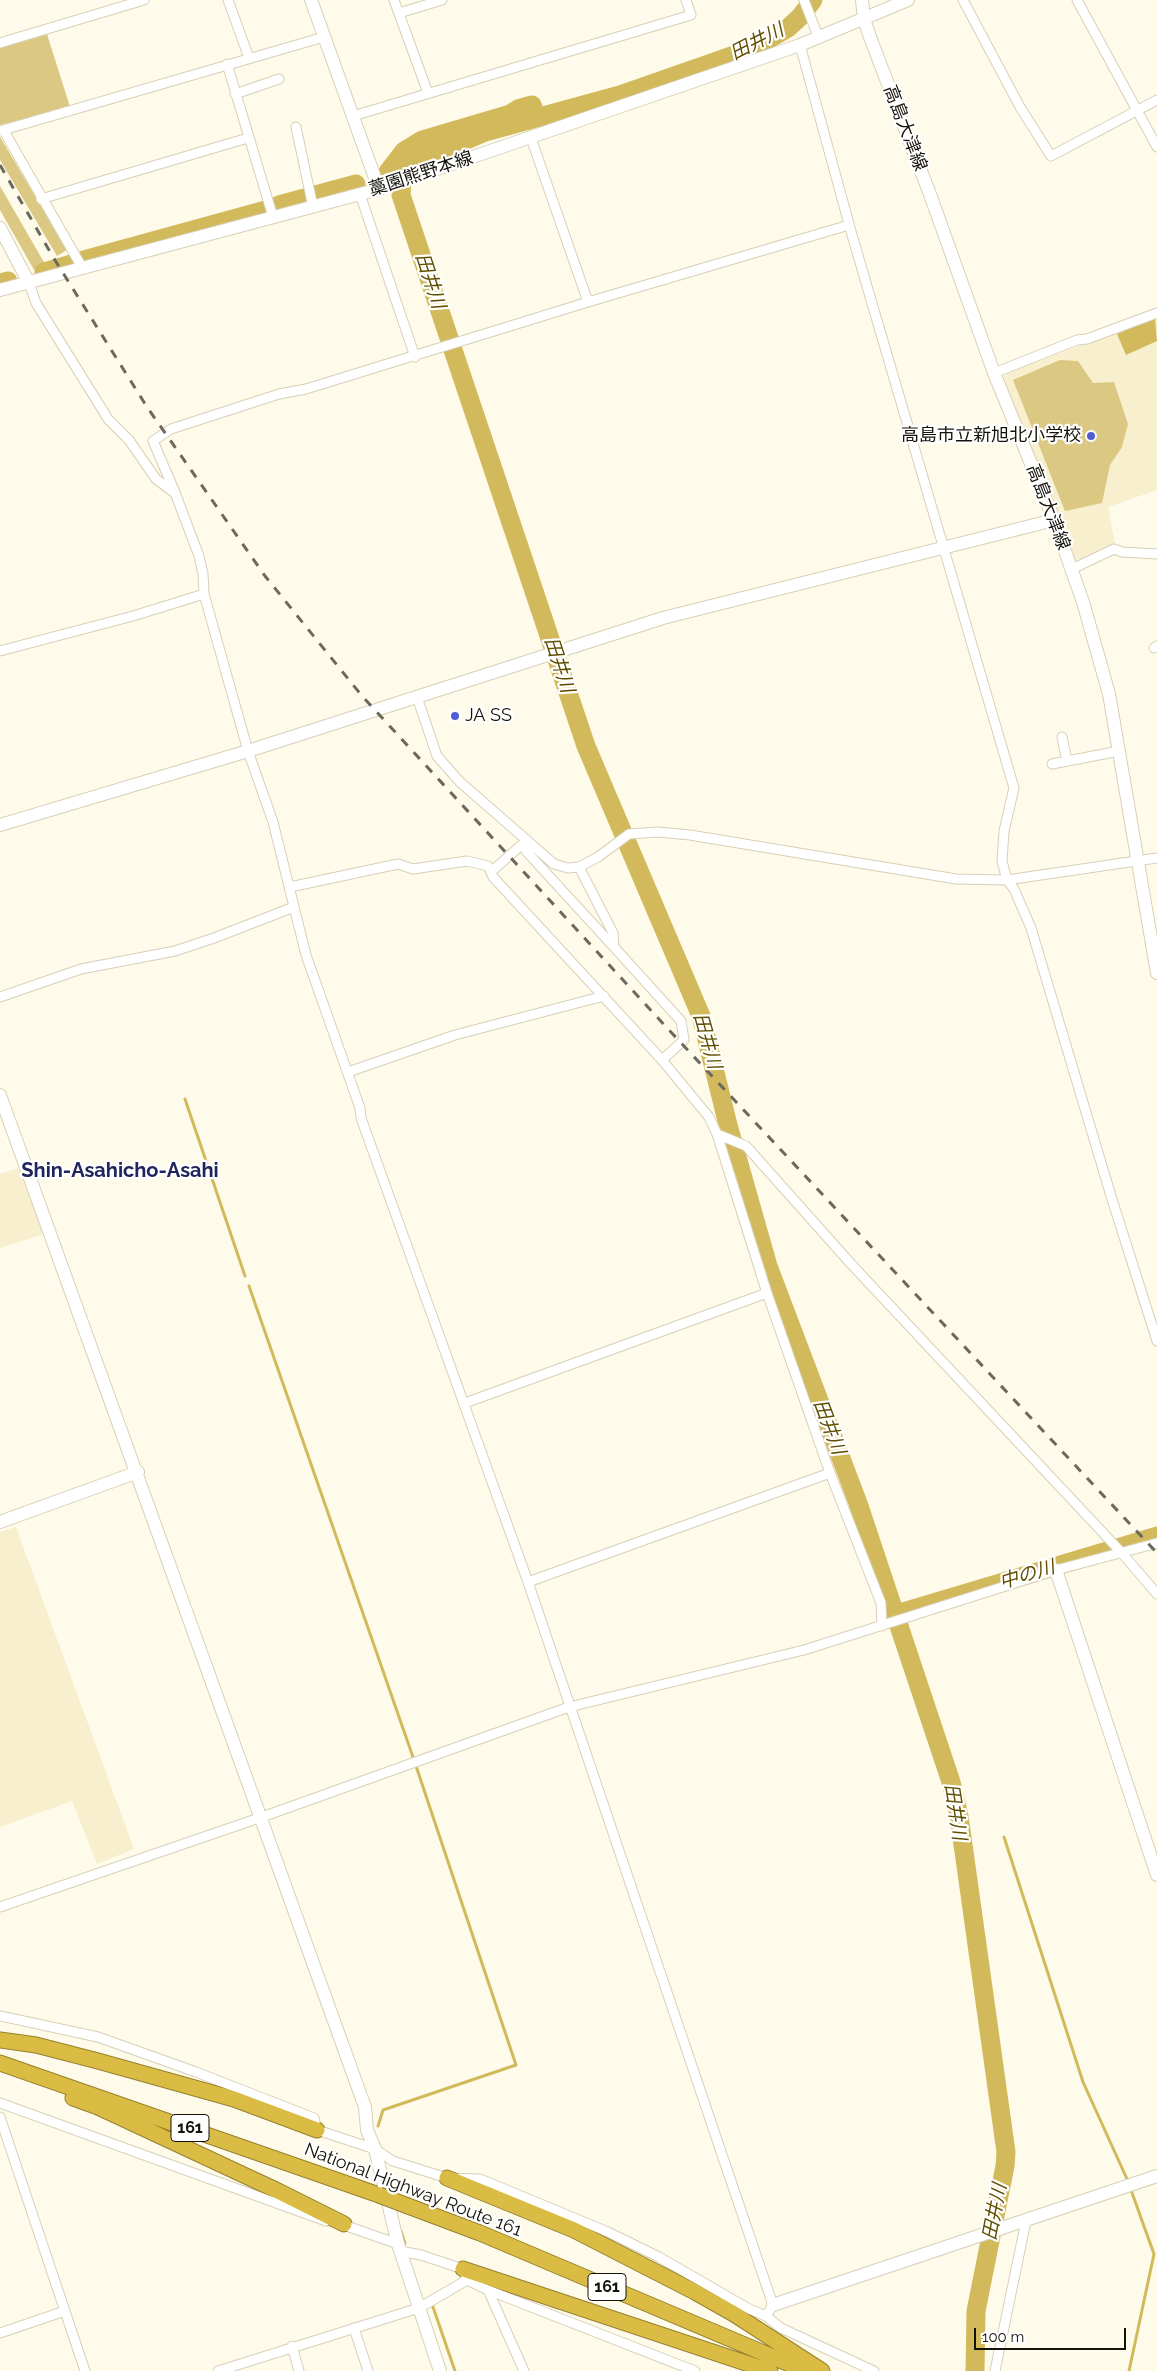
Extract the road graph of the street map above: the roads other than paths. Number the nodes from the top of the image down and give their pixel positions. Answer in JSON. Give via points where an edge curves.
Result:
{"nodes":[{"id":1,"x":144,"y":0,"type":"edge"},
{"id":2,"x":228,"y":0,"type":"edge"},
{"id":3,"x":311,"y":0,"type":"edge"},
{"id":4,"x":394,"y":0,"type":"edge"},
{"id":5,"x":442,"y":0,"type":"edge"},
{"id":6,"x":686,"y":0,"type":"edge"},
{"id":7,"x":804,"y":0,"type":"edge"},
{"id":8,"x":862,"y":0,"type":"edge"},
{"id":9,"x":908,"y":0,"type":"edge"},
{"id":10,"x":963,"y":0,"type":"edge"},
{"id":11,"x":1077,"y":0,"type":"edge"},
{"id":12,"x":399,"y":13,"type":"junction"},
{"id":13,"x":864,"y":19,"type":"junction"},
{"id":14,"x":818,"y":36,"type":"junction"},
{"id":15,"x":324,"y":37,"type":"junction"},
{"id":16,"x":0,"y":43,"type":"edge"},
{"id":17,"x":800,"y":45,"type":"junction"},
{"id":18,"x":249,"y":58,"type":"junction"},
{"id":19,"x":227,"y":64,"type":"junction"},
{"id":20,"x":279,"y":78,"type":"dead end"},
{"id":21,"x":235,"y":94,"type":"junction"},
{"id":22,"x":428,"y":94,"type":"junction"},
{"id":23,"x":1157,"y":100,"type":"edge"},
{"id":24,"x":1137,"y":111,"type":"junction"},
{"id":25,"x":353,"y":116,"type":"junction"},
{"id":26,"x":296,"y":127,"type":"dead end"},
{"id":27,"x":2,"y":131,"type":"edge"},
{"id":28,"x":248,"y":138,"type":"junction"},
{"id":29,"x":531,"y":138,"type":"junction"},
{"id":30,"x":1157,"y":147,"type":"edge"},
{"id":31,"x":385,"y":187,"type":"junction"},
{"id":32,"x":360,"y":194,"type":"junction"},
{"id":33,"x":42,"y":199,"type":"junction"},
{"id":34,"x":312,"y":199,"type":"junction"},
{"id":35,"x":273,"y":218,"type":"junction"},
{"id":36,"x":849,"y":226,"type":"junction"},
{"id":37,"x":0,"y":228,"type":"edge"},
{"id":38,"x":82,"y":269,"type":"junction"},
{"id":39,"x":29,"y":284,"type":"junction"},
{"id":40,"x":0,"y":290,"type":"edge"},
{"id":41,"x":588,"y":302,"type":"junction"},
{"id":42,"x":1157,"y":313,"type":"edge"},
{"id":43,"x":415,"y":357,"type":"junction"},
{"id":44,"x":994,"y":373,"type":"junction"},
{"id":45,"x":176,"y":494,"type":"junction"},
{"id":46,"x":1054,"y":520,"type":"junction"},
{"id":47,"x":942,"y":549,"type":"junction"},
{"id":48,"x":1157,"y":554,"type":"edge"},
{"id":49,"x":1072,"y":569,"type":"junction"},
{"id":50,"x":204,"y":594,"type":"junction"},
{"id":51,"x":0,"y":651,"type":"edge"},
{"id":52,"x":417,"y":697,"type":"junction"},
{"id":53,"x":1062,"y":737,"type":"dead end"},
{"id":54,"x":1119,"y":751,"type":"junction"},
{"id":55,"x":248,"y":752,"type":"junction"},
{"id":56,"x":1067,"y":761,"type":"junction"},
{"id":57,"x":1052,"y":764,"type":"dead end"},
{"id":58,"x":0,"y":825,"type":"edge"},
{"id":59,"x":527,"y":840,"type":"junction"},
{"id":60,"x":1157,"y":858,"type":"edge"},
{"id":61,"x":1138,"y":860,"type":"junction"},
{"id":62,"x":579,"y":867,"type":"junction"},
{"id":63,"x":491,"y":872,"type":"junction"},
{"id":64,"x":1007,"y":880,"type":"junction"},
{"id":65,"x":290,"y":887,"type":"junction"},
{"id":66,"x":294,"y":908,"type":"junction"},
{"id":67,"x":614,"y":947,"type":"junction"},
{"id":68,"x":1157,"y":973,"type":"edge"},
{"id":69,"x":604,"y":996,"type":"junction"},
{"id":70,"x":0,"y":997,"type":"edge"},
{"id":71,"x":662,"y":1060,"type":"junction"},
{"id":72,"x":348,"y":1072,"type":"junction"},
{"id":73,"x":0,"y":1095,"type":"edge"},
{"id":74,"x":720,"y":1136,"type":"junction"},
{"id":75,"x":767,"y":1292,"type":"junction"},
{"id":76,"x":1157,"y":1341,"type":"edge"},
{"id":77,"x":465,"y":1403,"type":"junction"},
{"id":78,"x":138,"y":1472,"type":"junction"},
{"id":79,"x":830,"y":1473,"type":"junction"},
{"id":80,"x":0,"y":1522,"type":"edge"},
{"id":81,"x":1157,"y":1543,"type":"edge"},
{"id":82,"x":1121,"y":1552,"type":"junction"},
{"id":83,"x":1056,"y":1570,"type":"junction"},
{"id":84,"x":528,"y":1582,"type":"junction"},
{"id":85,"x":1157,"y":1594,"type":"edge"},
{"id":86,"x":882,"y":1626,"type":"junction"},
{"id":87,"x":569,"y":1707,"type":"junction"},
{"id":88,"x":262,"y":1817,"type":"junction"},
{"id":89,"x":1157,"y":1875,"type":"edge"},
{"id":90,"x":0,"y":1907,"type":"edge"},
{"id":91,"x":0,"y":2016,"type":"edge"},
{"id":92,"x":0,"y":2040,"type":"edge"},
{"id":93,"x":0,"y":2063,"type":"edge"},
{"id":94,"x":0,"y":2072,"type":"edge"},
{"id":95,"x":0,"y":2103,"type":"edge"},
{"id":96,"x":0,"y":2117,"type":"edge"},
{"id":97,"x":317,"y":2130,"type":"junction"},
{"id":98,"x":376,"y":2149,"type":"junction"},
{"id":99,"x":1157,"y":2176,"type":"edge"},
{"id":100,"x":447,"y":2178,"type":"junction"},
{"id":101,"x":1026,"y":2221,"type":"junction"},
{"id":102,"x":344,"y":2224,"type":"junction"},
{"id":103,"x":399,"y":2248,"type":"junction"},
{"id":104,"x":465,"y":2274,"type":"junction"},
{"id":105,"x":488,"y":2290,"type":"junction"},
{"id":106,"x":772,"y":2305,"type":"junction"},
{"id":107,"x":419,"y":2308,"type":"junction"},
{"id":108,"x":65,"y":2311,"type":"junction"},
{"id":109,"x":766,"y":2316,"type":"junction"},
{"id":110,"x":354,"y":2328,"type":"junction"},
{"id":111,"x":0,"y":2333,"type":"edge"},
{"id":112,"x":292,"y":2346,"type":"junction"},
{"id":113,"x":85,"y":2371,"type":"edge"},
{"id":114,"x":218,"y":2371,"type":"edge"},
{"id":115,"x":299,"y":2371,"type":"edge"},
{"id":116,"x":368,"y":2371,"type":"edge"},
{"id":117,"x":440,"y":2371,"type":"edge"},
{"id":118,"x":524,"y":2371,"type":"edge"},
{"id":119,"x":695,"y":2371,"type":"edge"},
{"id":120,"x":770,"y":2371,"type":"edge"},
{"id":121,"x":806,"y":2371,"type":"edge"},
{"id":122,"x":822,"y":2371,"type":"edge"},
{"id":123,"x":874,"y":2371,"type":"edge"},
{"id":124,"x":995,"y":2371,"type":"edge"}],
"edges":[{"from":1,"to":16,"type":"street"},
{"from":2,"to":18,"type":"street"},
{"from":3,"to":15,"type":"street"},
{"from":4,"to":12,"type":"street"},
{"from":5,"to":12,"type":"street"},
{"from":6,"to":22,"type":"street","via":[[691,15]]},
{"from":7,"to":14,"type":"street"},
{"from":8,"to":13,"type":"street","name":"高島大津線"},
{"from":9,"to":13,"type":"street","name":"藁園熊野本線"},
{"from":10,"to":24,"type":"street","via":[[1020,107],[1051,156]]},
{"from":11,"to":24,"type":"street"},
{"from":12,"to":22,"type":"street"},
{"from":13,"to":14,"type":"street","name":"藁園熊野本線"},
{"from":13,"to":44,"type":"street","name":"高島大津線"},
{"from":14,"to":17,"type":"street","name":"藁園熊野本線"},
{"from":15,"to":18,"type":"street"},
{"from":15,"to":25,"type":"street"},
{"from":17,"to":29,"type":"street","name":"藁園熊野本線"},
{"from":17,"to":36,"type":"street"},
{"from":18,"to":19,"type":"street"},
{"from":19,"to":21,"type":"street"},
{"from":19,"to":27,"type":"street"},
{"from":20,"to":21,"type":"street"},
{"from":21,"to":28,"type":"street"},
{"from":22,"to":25,"type":"street"},
{"from":23,"to":24,"type":"street"},
{"from":24,"to":30,"type":"street"},
{"from":25,"to":31,"type":"street"},
{"from":26,"to":34,"type":"street"},
{"from":27,"to":33,"type":"street"},
{"from":28,"to":33,"type":"street"},
{"from":28,"to":35,"type":"street"},
{"from":29,"to":31,"type":"street","name":"藁園熊野本線"},
{"from":29,"to":41,"type":"street"},
{"from":31,"to":32,"type":"street","name":"藁園熊野本線"},
{"from":32,"to":34,"type":"street","name":"藁園熊野本線"},
{"from":32,"to":43,"type":"street"},
{"from":33,"to":38,"type":"street"},
{"from":34,"to":35,"type":"street","name":"藁園熊野本線"},
{"from":35,"to":38,"type":"street","name":"藁園熊野本線"},
{"from":36,"to":41,"type":"street"},
{"from":36,"to":47,"type":"street"},
{"from":37,"to":39,"type":"street"},
{"from":38,"to":39,"type":"street","name":"藁園熊野本線"},
{"from":39,"to":40,"type":"street","name":"藁園熊野本線"},
{"from":39,"to":45,"type":"street","via":[[36,304],[108,419],[129,440],[156,479]]},
{"from":41,"to":43,"type":"street"},
{"from":42,"to":44,"type":"street"},
{"from":43,"to":45,"type":"street","via":[[306,390],[279,394],[171,429],[153,441]]},
{"from":44,"to":46,"type":"street","name":"高島大津線"},
{"from":45,"to":50,"type":"street","via":[[199,556]]},
{"from":46,"to":47,"type":"street"},
{"from":46,"to":49,"type":"street","name":"高島大津線"},
{"from":47,"to":52,"type":"street","via":[[663,618]]},
{"from":47,"to":64,"type":"street","via":[[1014,788],[1004,831],[1002,861]]},
{"from":48,"to":49,"type":"street","via":[[1114,549]]},
{"from":49,"to":54,"type":"street","name":"高島大津線","via":[[1107,688]]},
{"from":50,"to":51,"type":"street"},
{"from":50,"to":55,"type":"street"},
{"from":52,"to":55,"type":"street"},
{"from":52,"to":59,"type":"street","via":[[437,756],[460,782]]},
{"from":53,"to":56,"type":"street"},
{"from":54,"to":56,"type":"street"},
{"from":54,"to":61,"type":"street","name":"高島大津線"},
{"from":55,"to":58,"type":"street"},
{"from":55,"to":65,"type":"street","via":[[273,822]]},
{"from":56,"to":57,"type":"street"},
{"from":59,"to":62,"type":"street","via":[[554,864]]},
{"from":59,"to":63,"type":"street"},
{"from":59,"to":67,"type":"street","via":[[526,851]]},
{"from":60,"to":61,"type":"street"},
{"from":61,"to":64,"type":"street"},
{"from":61,"to":68,"type":"street","name":"高島大津線"},
{"from":62,"to":64,"type":"street","via":[[628,834],[658,832],[956,878]]},
{"from":62,"to":67,"type":"street","via":[[613,933]]},
{"from":63,"to":65,"type":"street","via":[[488,866],[467,861],[413,869],[398,864]]},
{"from":63,"to":69,"type":"street"},
{"from":64,"to":76,"type":"street","via":[[1031,928]]},
{"from":65,"to":66,"type":"street"},
{"from":66,"to":70,"type":"street","via":[[175,951],[81,968]]},
{"from":66,"to":72,"type":"street","via":[[306,955]]},
{"from":67,"to":71,"type":"street","via":[[682,1021],[684,1040]]},
{"from":69,"to":71,"type":"street"},
{"from":69,"to":72,"type":"street","via":[[455,1035]]},
{"from":71,"to":74,"type":"street","via":[[709,1117]]},
{"from":72,"to":77,"type":"street","via":[[361,1118]]},
{"from":73,"to":78,"type":"street"},
{"from":74,"to":75,"type":"street"},
{"from":74,"to":82,"type":"street","via":[[746,1146],[852,1265]]},
{"from":75,"to":77,"type":"street"},
{"from":75,"to":79,"type":"street"},
{"from":77,"to":84,"type":"street"},
{"from":78,"to":80,"type":"street"},
{"from":78,"to":88,"type":"street"},
{"from":79,"to":84,"type":"street"},
{"from":79,"to":86,"type":"street","via":[[881,1604]]},
{"from":81,"to":82,"type":"street"},
{"from":82,"to":83,"type":"street"},
{"from":82,"to":85,"type":"street"},
{"from":83,"to":86,"type":"street"},
{"from":83,"to":89,"type":"street"},
{"from":84,"to":87,"type":"street"},
{"from":86,"to":87,"type":"street","via":[[804,1650]]},
{"from":87,"to":88,"type":"street"},
{"from":87,"to":106,"type":"street"},
{"from":88,"to":90,"type":"street"},
{"from":88,"to":98,"type":"street","via":[[366,2107],[367,2130]]},
{"from":91,"to":97,"type":"street","via":[[98,2038],[196,2072],[314,2118]]},
{"from":92,"to":97,"type":"highway","via":[[36,2045],[234,2099]]},
{"from":93,"to":121,"type":"highway","name":"National Highway Route 161","number":"161","bridge":true,"via":[[480,2233]]},
{"from":94,"to":102,"type":"highway","via":[[98,2107]]},
{"from":95,"to":102,"type":"street","via":[[323,2221]]},
{"from":96,"to":108,"type":"street"},
{"from":97,"to":98,"type":"street"},
{"from":98,"to":100,"type":"street","via":[[393,2161]]},
{"from":98,"to":103,"type":"street"},
{"from":99,"to":101,"type":"street"},
{"from":100,"to":109,"type":"street","via":[[480,2178],[600,2229]]},
{"from":100,"to":122,"type":"highway","via":[[574,2230],[695,2292]]},
{"from":101,"to":106,"type":"street"},
{"from":101,"to":124,"type":"street"},
{"from":102,"to":103,"type":"street"},
{"from":103,"to":104,"type":"street"},
{"from":103,"to":107,"type":"street"},
{"from":104,"to":105,"type":"street"},
{"from":104,"to":107,"type":"street"},
{"from":104,"to":120,"type":"highway"},
{"from":105,"to":118,"type":"street"},
{"from":105,"to":119,"type":"street"},
{"from":106,"to":109,"type":"street"},
{"from":107,"to":110,"type":"street"},
{"from":107,"to":117,"type":"street"},
{"from":108,"to":111,"type":"street"},
{"from":108,"to":113,"type":"street"},
{"from":109,"to":123,"type":"street","via":[[782,2330]]},
{"from":110,"to":112,"type":"street"},
{"from":110,"to":116,"type":"street"},
{"from":112,"to":114,"type":"street"},
{"from":112,"to":115,"type":"street"}]}
